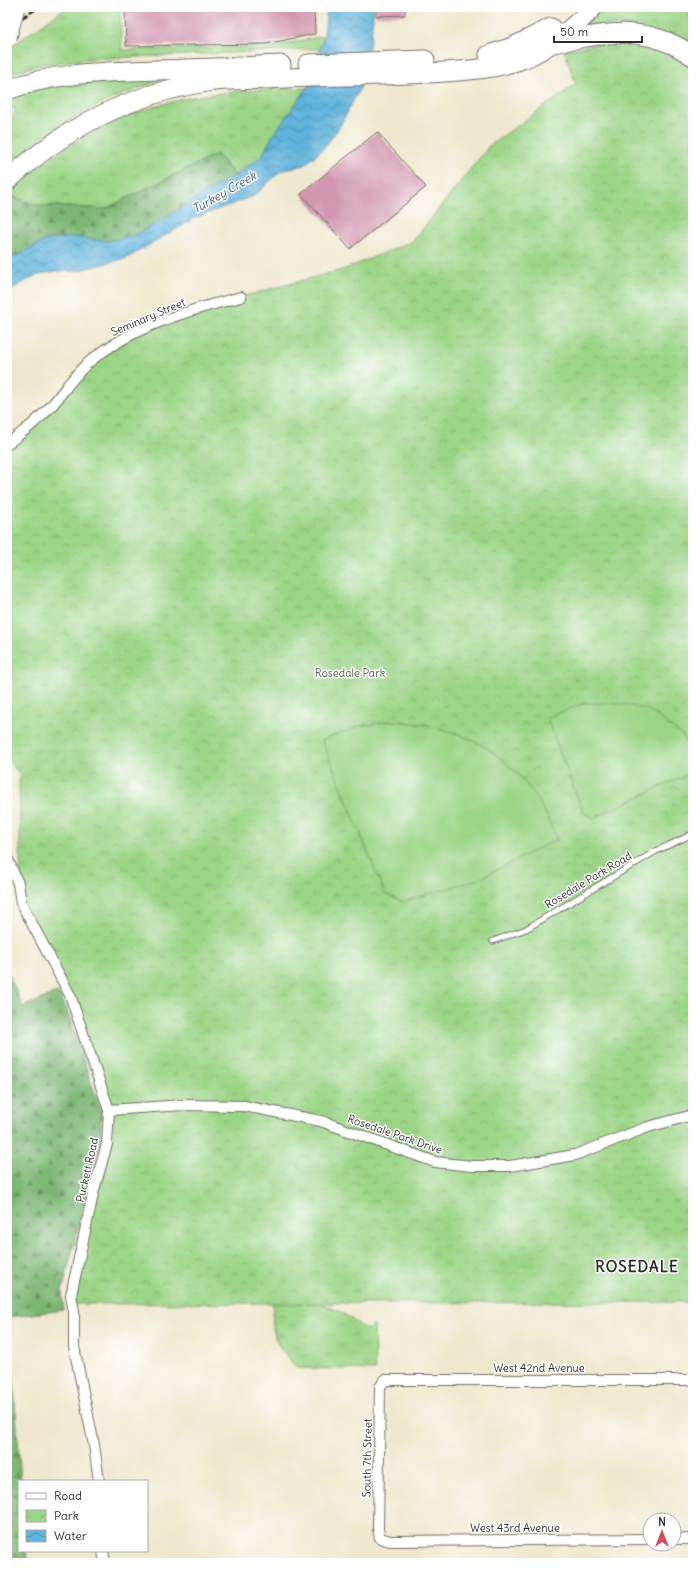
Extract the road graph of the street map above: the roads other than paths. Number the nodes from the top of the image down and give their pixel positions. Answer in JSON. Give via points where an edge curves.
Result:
{"nodes":[{"id":1,"x":15,"y":7,"type":"edge"},
{"id":2,"x":576,"y":7,"type":"edge"},
{"id":3,"x":593,"y":7,"type":"edge"},
{"id":4,"x":7,"y":36,"type":"edge"},
{"id":5,"x":550,"y":44,"type":"junction"},
{"id":6,"x":693,"y":56,"type":"edge"},
{"id":7,"x":389,"y":68,"type":"junction"},
{"id":8,"x":283,"y":71,"type":"junction"},
{"id":9,"x":7,"y":90,"type":"edge"},
{"id":10,"x":7,"y":181,"type":"edge"},
{"id":11,"x":241,"y":297,"type":"dead end"},
{"id":12,"x":7,"y":444,"type":"edge"},
{"id":13,"x":693,"y":834,"type":"edge"},
{"id":14,"x":7,"y":858,"type":"edge"},
{"id":15,"x":493,"y":941,"type":"dead end"},
{"id":16,"x":109,"y":1110,"type":"junction"},
{"id":17,"x":693,"y":1115,"type":"edge"},
{"id":18,"x":385,"y":1380,"type":"joint"},
{"id":19,"x":693,"y":1380,"type":"edge"},
{"id":20,"x":99,"y":1480,"type":"edge"},
{"id":21,"x":380,"y":1538,"type":"joint"},
{"id":22,"x":642,"y":1539,"type":"edge"},
{"id":23,"x":682,"y":1539,"type":"edge"},
{"id":24,"x":693,"y":1539,"type":"edge"},
{"id":25,"x":103,"y":1552,"type":"edge"},
{"id":26,"x":105,"y":1563,"type":"edge"}],
"edges":[{"from":1,"to":4,"type":"highway","bridge":true},
{"from":2,"to":7,"type":"highway","via":[[554,27],[489,55]]},
{"from":3,"to":5,"type":"highway"},
{"from":5,"to":6,"type":"highway","via":[[623,32],[658,38],[675,44]]},
{"from":5,"to":7,"type":"highway","via":[[524,58],[480,69]]},
{"from":7,"to":8,"type":"highway"},
{"from":8,"to":9,"type":"highway","via":[[108,72],[51,77]]},
{"from":8,"to":10,"type":"highway","via":[[207,82],[123,104],[60,138]]},
{"from":11,"to":12,"type":"street","name":"Seminary Street","via":[[210,304],[160,322],[111,346],[88,363],[25,432]]},
{"from":13,"to":15,"type":"lane","name":"Rosedale Park Road","via":[[653,854],[526,929]]},
{"from":14,"to":16,"type":"street","name":"Puckett Road","via":[[18,883],[22,903],[70,995]]},
{"from":16,"to":17,"type":"street","name":"Rosedale Park Drive","via":[[183,1105],[244,1106],[321,1121],[435,1162],[471,1166],[510,1166],[575,1155],[648,1127]]},
{"from":16,"to":20,"type":"street","name":"Puckett Road","via":[[107,1144],[71,1295],[74,1311],[74,1347]]},
{"from":18,"to":19,"type":"street","name":"West 42nd Avenue"},
{"from":18,"to":21,"type":"street","name":"South 7th Street","via":[[380,1387]]},
{"from":21,"to":22,"type":"street","name":"West 43rd Avenue","via":[[390,1541]]},
{"from":23,"to":24,"type":"street"},
{"from":25,"to":26,"type":"street"}]}
